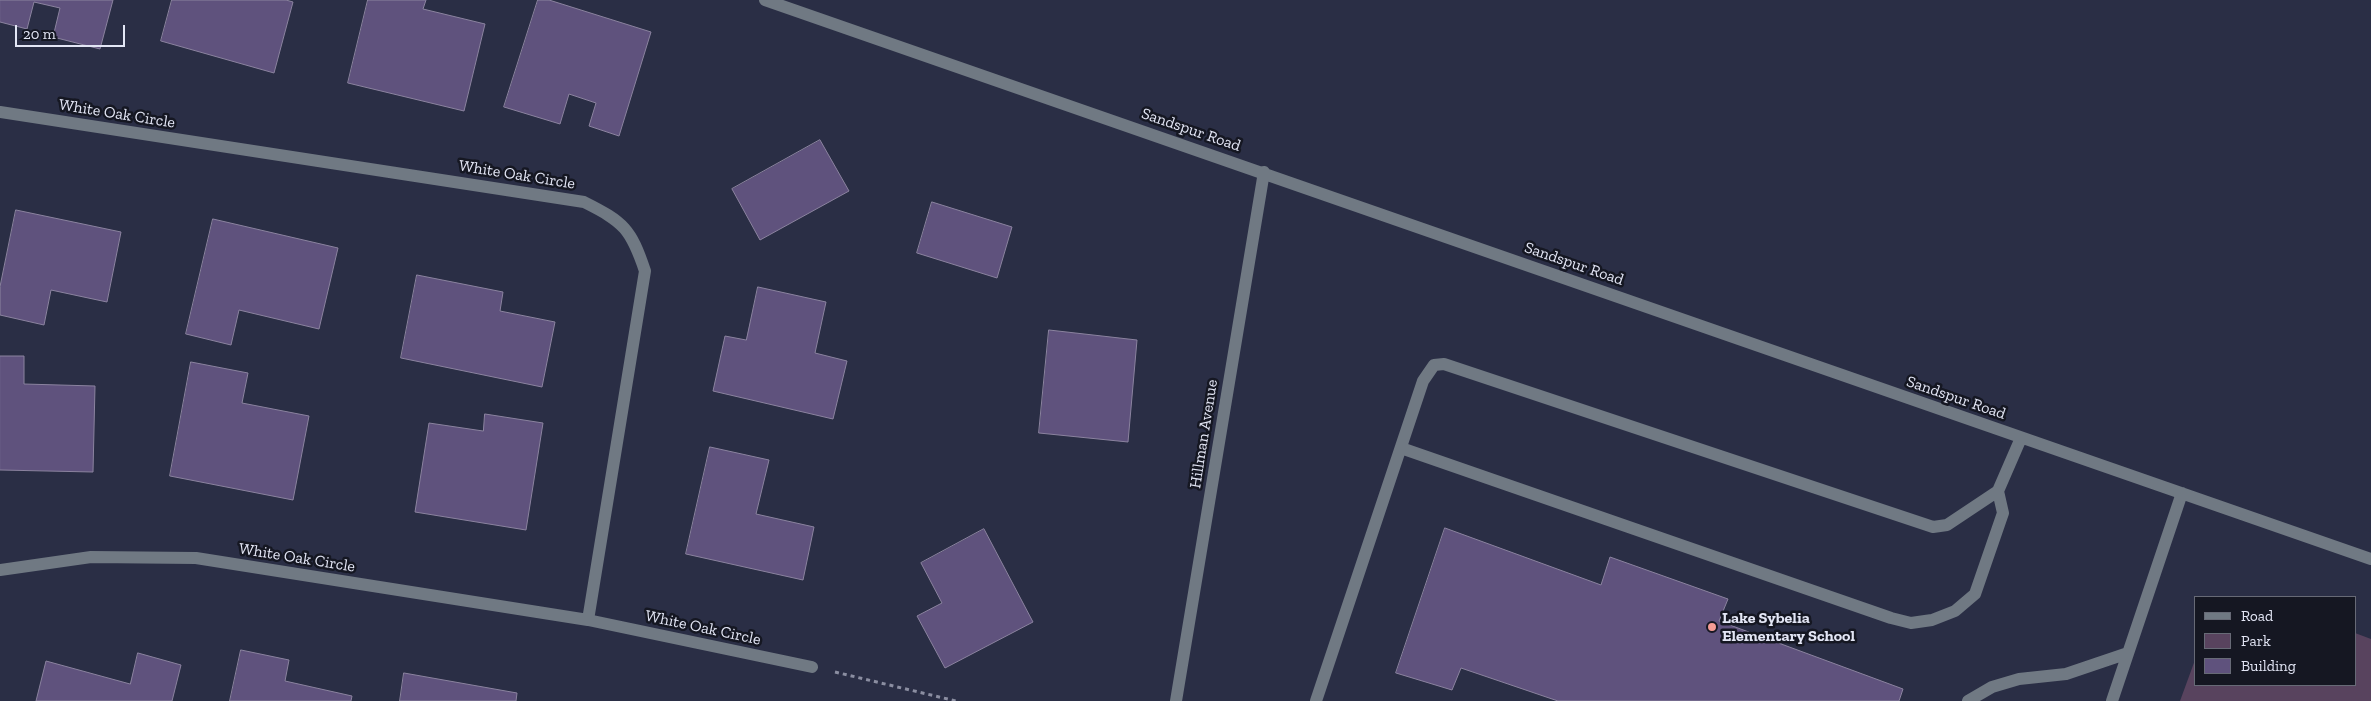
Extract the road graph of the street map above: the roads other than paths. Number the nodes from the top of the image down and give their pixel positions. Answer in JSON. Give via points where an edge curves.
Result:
{"nodes":[{"id":1,"x":765,"y":0,"type":"edge"},
{"id":2,"x":0,"y":112,"type":"edge"},
{"id":3,"x":1264,"y":172,"type":"junction"},
{"id":4,"x":2021,"y":438,"type":"junction"},
{"id":5,"x":1402,"y":448,"type":"junction"},
{"id":6,"x":1998,"y":491,"type":"junction"},
{"id":7,"x":2182,"y":493,"type":"junction"},
{"id":8,"x":2371,"y":559,"type":"edge"},
{"id":9,"x":0,"y":570,"type":"edge"},
{"id":10,"x":588,"y":620,"type":"junction"},
{"id":11,"x":2128,"y":653,"type":"junction"},
{"id":12,"x":812,"y":667,"type":"road end"},
{"id":13,"x":1176,"y":701,"type":"edge"},
{"id":14,"x":1316,"y":701,"type":"edge"},
{"id":15,"x":1968,"y":701,"type":"edge"},
{"id":16,"x":2112,"y":701,"type":"edge"}],
"edges":[{"from":1,"to":3,"type":"street","name":"Sandspur Road"},
{"from":2,"to":10,"type":"street","name":"White Oak Circle","via":[[584,202],[614,217],[635,241],[645,271]]},
{"from":3,"to":4,"type":"street","name":"Sandspur Road"},
{"from":3,"to":13,"type":"street","name":"Hillman Avenue"},
{"from":4,"to":6,"type":"street"},
{"from":4,"to":7,"type":"street","name":"Sandspur Road"},
{"from":5,"to":6,"type":"street","via":[[1427,372],[1434,365],[1444,364],[1933,527],[1947,525]]},
{"from":5,"to":6,"type":"street","via":[[1912,623],[1955,611],[1975,594],[2003,513]]},
{"from":5,"to":14,"type":"street"},
{"from":7,"to":8,"type":"street","name":"Sandspur Road"},
{"from":7,"to":11,"type":"street"},
{"from":9,"to":10,"type":"street","name":"White Oak Circle","via":[[91,557],[196,558]]},
{"from":10,"to":12,"type":"street","name":"White Oak Circle"},
{"from":11,"to":15,"type":"street","via":[[2066,674],[2019,679],[1992,687]]},
{"from":11,"to":16,"type":"street"}]}
